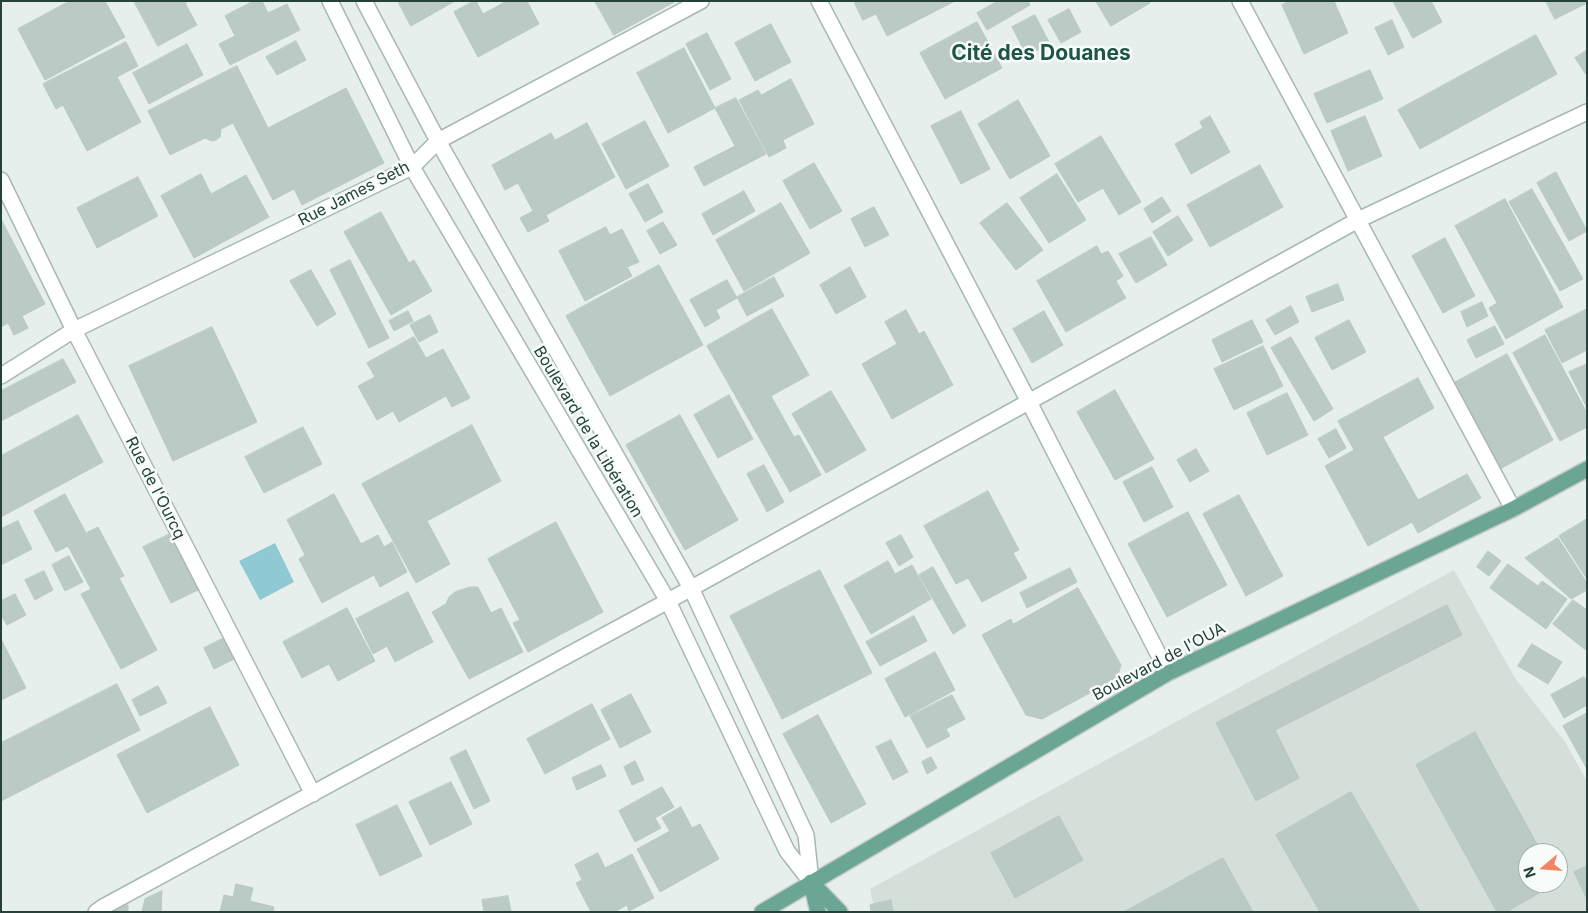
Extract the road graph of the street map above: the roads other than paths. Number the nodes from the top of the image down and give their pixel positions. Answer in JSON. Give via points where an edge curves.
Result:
{"nodes":[{"id":1,"x":330,"y":1,"type":"edge"},
{"id":2,"x":364,"y":1,"type":"edge"},
{"id":3,"x":701,"y":1,"type":"edge"},
{"id":4,"x":819,"y":1,"type":"edge"},
{"id":5,"x":1240,"y":1,"type":"edge"},
{"id":6,"x":1587,"y":112,"type":"edge"},
{"id":7,"x":438,"y":141,"type":"junction"},
{"id":8,"x":412,"y":167,"type":"junction"},
{"id":9,"x":1,"y":180,"type":"edge"},
{"id":10,"x":1358,"y":220,"type":"junction"},
{"id":11,"x":74,"y":330,"type":"junction"},
{"id":12,"x":1,"y":376,"type":"edge"},
{"id":13,"x":1029,"y":402,"type":"junction"},
{"id":14,"x":1587,"y":469,"type":"edge"},
{"id":15,"x":1513,"y":509,"type":"junction"},
{"id":16,"x":691,"y":588,"type":"junction"},
{"id":17,"x":668,"y":601,"type":"junction"},
{"id":18,"x":1168,"y":673,"type":"junction"},
{"id":19,"x":313,"y":794,"type":"junction"},
{"id":20,"x":811,"y":882,"type":"junction"},
{"id":21,"x":96,"y":912,"type":"edge"},
{"id":22,"x":762,"y":912,"type":"edge"},
{"id":23,"x":818,"y":912,"type":"edge"},
{"id":24,"x":840,"y":912,"type":"edge"}],
"edges":[{"from":1,"to":8,"type":"street","name":"Boulevard de la Libération"},
{"from":2,"to":7,"type":"street","name":"Boulevard de la Libération"},
{"from":3,"to":7,"type":"street","name":"Rue James Seth"},
{"from":4,"to":13,"type":"street"},
{"from":5,"to":10,"type":"street"},
{"from":6,"to":10,"type":"street"},
{"from":7,"to":8,"type":"street","name":"Rue James Seth"},
{"from":7,"to":16,"type":"street","name":"Boulevard de la Libération"},
{"from":8,"to":11,"type":"street","name":"Rue James Seth"},
{"from":8,"to":17,"type":"street","name":"Boulevard de la Libération"},
{"from":9,"to":11,"type":"street","name":"Rue de l'Ourcq"},
{"from":10,"to":13,"type":"street"},
{"from":10,"to":15,"type":"street"},
{"from":11,"to":12,"type":"street","name":"Rue James Seth"},
{"from":11,"to":19,"type":"street","name":"Rue de l'Ourcq"},
{"from":13,"to":16,"type":"street"},
{"from":13,"to":18,"type":"street"},
{"from":14,"to":15,"type":"main road","name":"Boulevard de l'OUA"},
{"from":15,"to":18,"type":"main road","name":"Boulevard de l'OUA"},
{"from":16,"to":17,"type":"street"},
{"from":16,"to":20,"type":"street","name":"Boulevard de la Libération","via":[[806,835]]},
{"from":17,"to":19,"type":"street"},
{"from":17,"to":20,"type":"street","name":"Boulevard de la Libération","via":[[787,851]]},
{"from":18,"to":20,"type":"main road","name":"Boulevard de l'OUA"},
{"from":19,"to":21,"type":"street"},
{"from":20,"to":22,"type":"main road","name":"Boulevard de l'OUA"},
{"from":20,"to":23,"type":"main road","name":"Boulevard de la Libération"},
{"from":20,"to":24,"type":"main road","name":"Boulevard de la Libération"}]}
